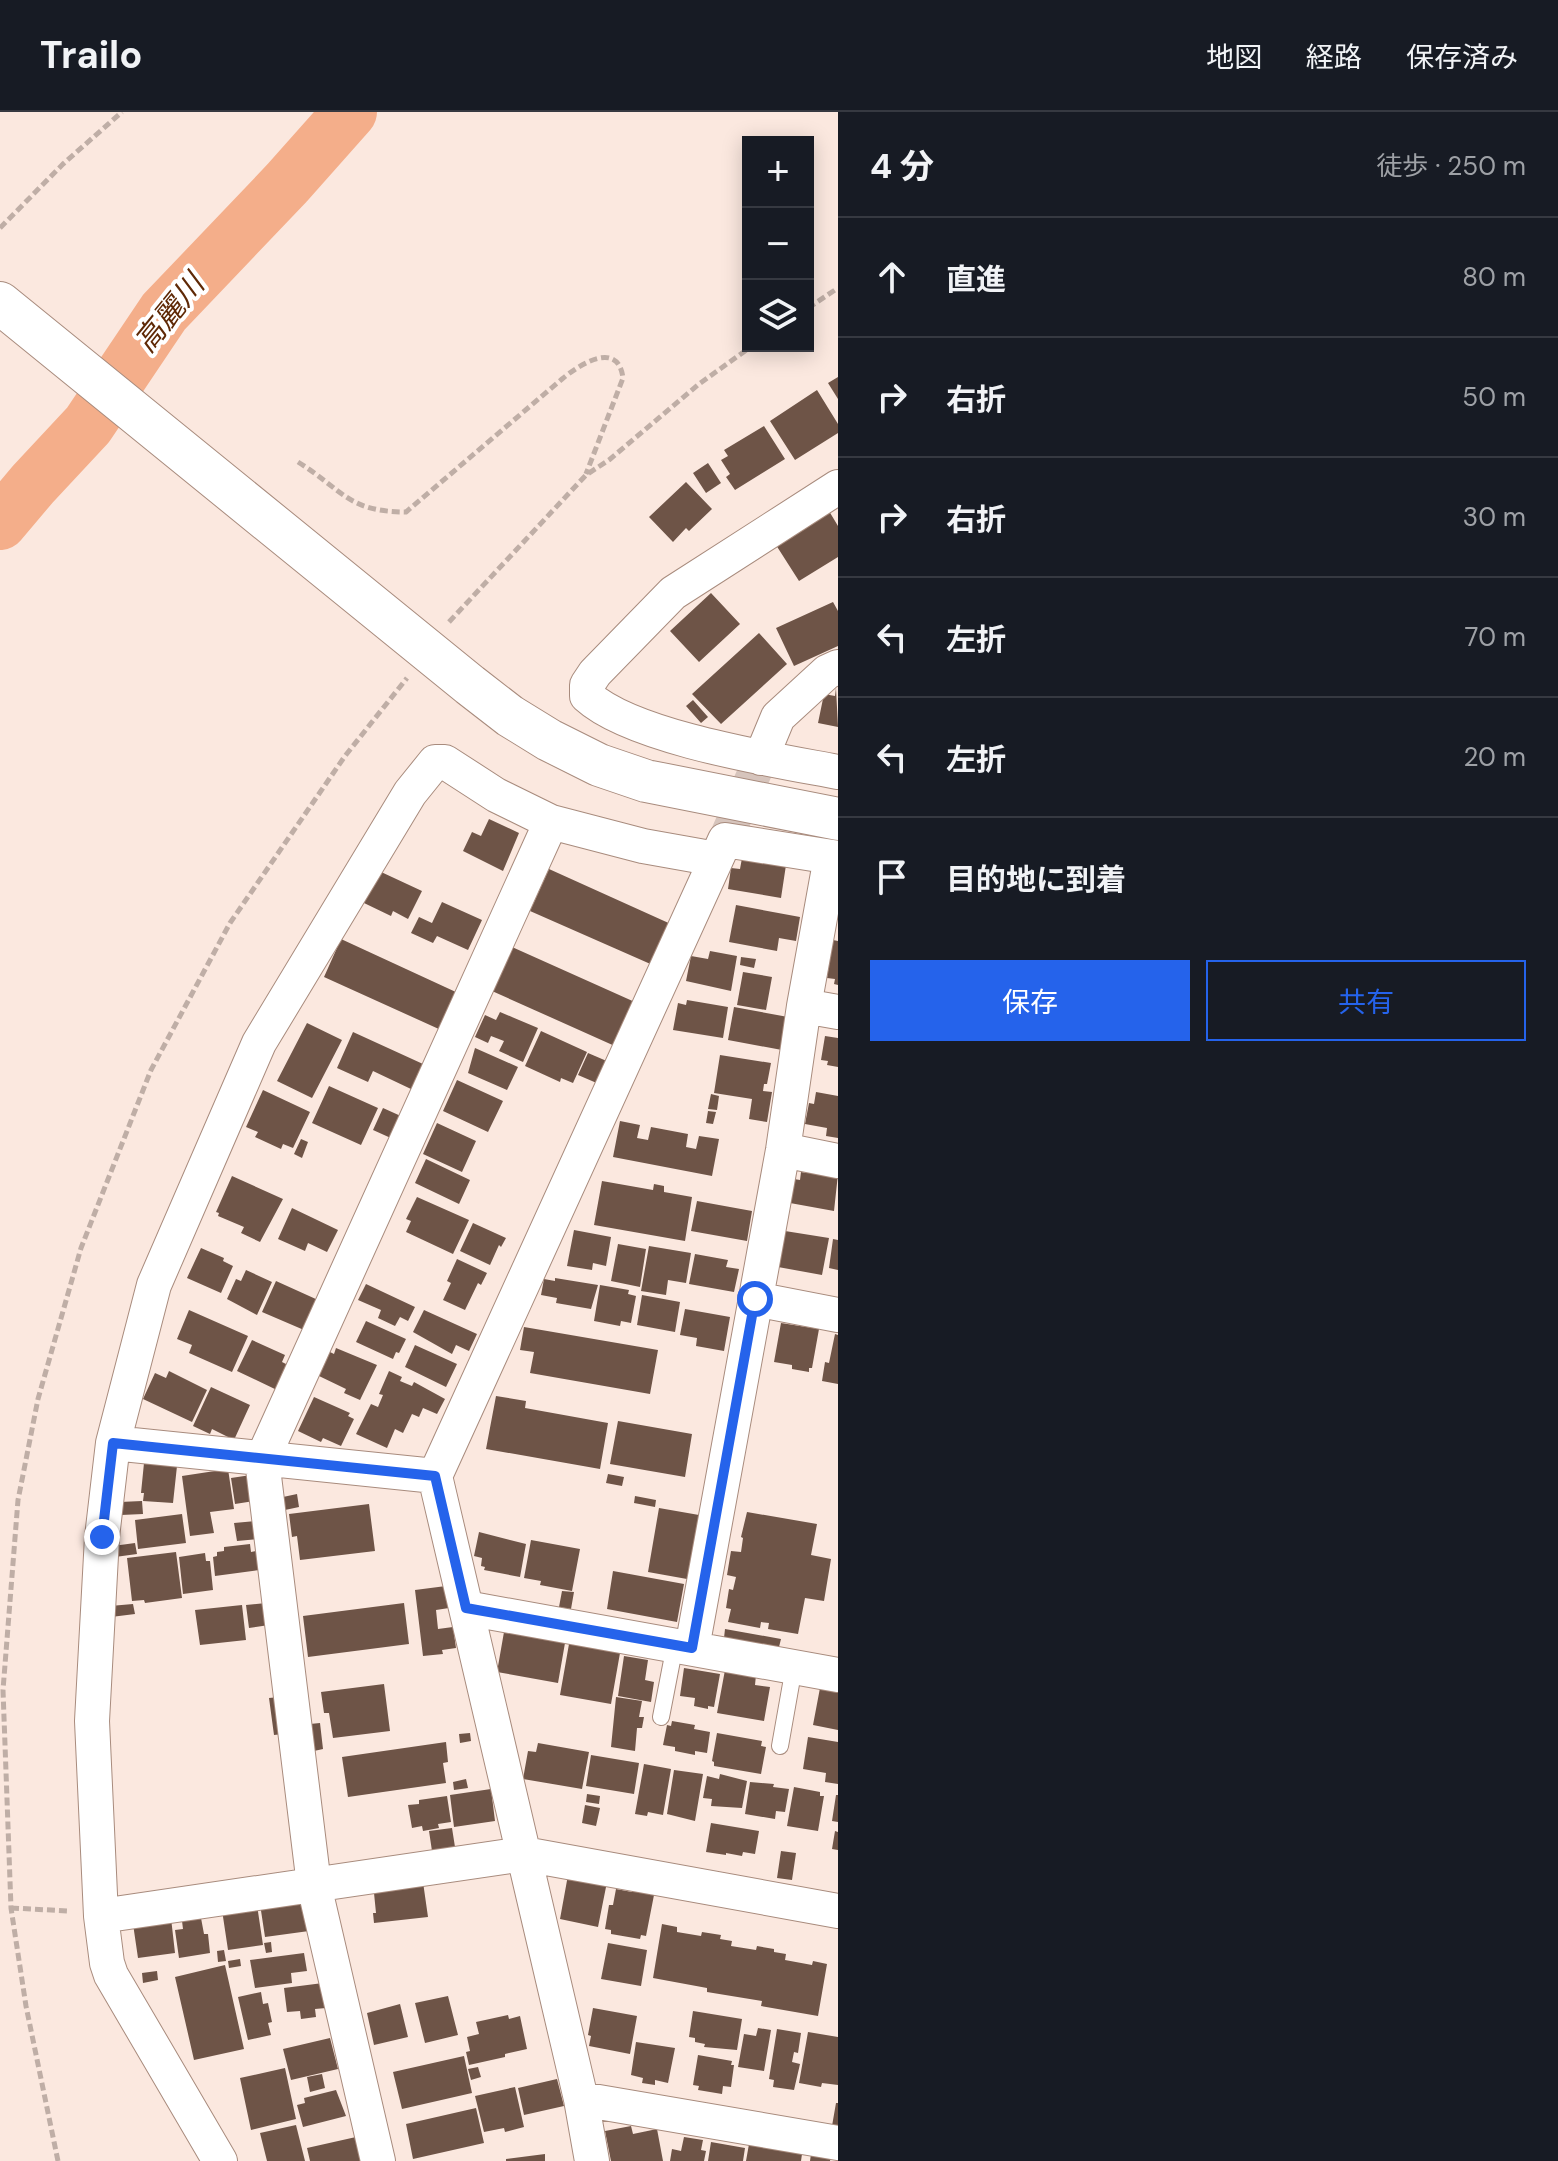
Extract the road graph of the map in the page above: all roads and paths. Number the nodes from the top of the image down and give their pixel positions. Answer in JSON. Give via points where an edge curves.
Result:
{"nodes":[{"id":1,"x":122,"y":112,"type":"edge"},
{"id":2,"x":0,"y":228,"type":"edge"},
{"id":3,"x":838,"y":288,"type":"edge"},
{"id":4,"x":0,"y":303,"type":"edge"},
{"id":5,"x":814,"y":304,"type":"edge"},
{"id":6,"x":744,"y":352,"type":"edge"},
{"id":7,"x":298,"y":462,"type":"dead end"},
{"id":8,"x":586,"y":475,"type":"junction"},
{"id":9,"x":838,"y":487,"type":"edge"},
{"id":10,"x":431,"y":635,"type":"junction"},
{"id":11,"x":838,"y":667,"type":"edge"},
{"id":12,"x":761,"y":758,"type":"junction"},
{"id":13,"x":838,"y":772,"type":"edge"},
{"id":14,"x":551,"y":822,"type":"junction"},
{"id":15,"x":836,"y":844,"type":"edge"},
{"id":16,"x":716,"y":859,"type":"junction"},
{"id":17,"x":804,"y":1006,"type":"junction"},
{"id":18,"x":838,"y":1012,"type":"edge"},
{"id":19,"x":783,"y":1150,"type":"junction"},
{"id":20,"x":838,"y":1161,"type":"edge"},
{"id":21,"x":755,"y":1299,"type":"junction"},
{"id":22,"x":838,"y":1315,"type":"edge"},
{"id":23,"x":113,"y":1443,"type":"junction"},
{"id":24,"x":262,"y":1460,"type":"junction"},
{"id":25,"x":435,"y":1476,"type":"junction"},
{"id":26,"x":466,"y":1608,"type":"junction"},
{"id":27,"x":683,"y":1646,"type":"junction"},
{"id":28,"x":794,"y":1667,"type":"junction"},
{"id":29,"x":838,"y":1675,"type":"edge"},
{"id":30,"x":661,"y":1717,"type":"dead end"},
{"id":31,"x":780,"y":1746,"type":"dead end"},
{"id":32,"x":524,"y":1854,"type":"junction"},
{"id":33,"x":314,"y":1885,"type":"junction"},
{"id":34,"x":11,"y":1908,"type":"dead end"},
{"id":35,"x":838,"y":1911,"type":"edge"},
{"id":36,"x":101,"y":1916,"type":"junction"},
{"id":37,"x":581,"y":2099,"type":"junction"},
{"id":38,"x":838,"y":2143,"type":"edge"},
{"id":39,"x":220,"y":2161,"type":"edge"},
{"id":40,"x":378,"y":2161,"type":"edge"},
{"id":41,"x":592,"y":2161,"type":"edge"}],
"edges":[{"from":1,"to":2,"type":"path"},
{"from":3,"to":5,"type":"path"},
{"from":4,"to":10,"type":"street"},
{"from":6,"to":8,"type":"path"},
{"from":7,"to":8,"type":"path","via":[[354,504],[406,512],[562,379],[585,361],[601,358],[622,367],[623,378]]},
{"from":8,"to":10,"type":"path"},
{"from":9,"to":12,"type":"street","via":[[673,593],[587,685],[587,696],[600,708],[665,733]]},
{"from":10,"to":15,"type":"street","via":[[510,716],[549,740],[599,765]]},
{"from":11,"to":12,"type":"street","via":[[778,717]]},
{"from":12,"to":13,"type":"street"},
{"from":14,"to":16,"type":"street"},
{"from":14,"to":23,"type":"street","via":[[445,762],[435,762],[410,793],[259,1043],[154,1285]]},
{"from":14,"to":24,"type":"street"},
{"from":15,"to":16,"type":"street","via":[[725,840]]},
{"from":15,"to":17,"type":"street"},
{"from":16,"to":25,"type":"street"},
{"from":17,"to":18,"type":"street"},
{"from":17,"to":19,"type":"street"},
{"from":19,"to":20,"type":"street"},
{"from":19,"to":21,"type":"street"},
{"from":21,"to":22,"type":"street"},
{"from":21,"to":27,"type":"street"},
{"from":23,"to":24,"type":"street"},
{"from":23,"to":36,"type":"street","via":[[92,1721]]},
{"from":24,"to":25,"type":"street"},
{"from":24,"to":33,"type":"street"},
{"from":25,"to":26,"type":"street"},
{"from":26,"to":27,"type":"street"},
{"from":26,"to":32,"type":"street"},
{"from":27,"to":28,"type":"street"},
{"from":27,"to":30,"type":"lane"},
{"from":28,"to":29,"type":"street"},
{"from":28,"to":31,"type":"lane"},
{"from":32,"to":33,"type":"street"},
{"from":32,"to":35,"type":"street"},
{"from":32,"to":37,"type":"street"},
{"from":33,"to":36,"type":"street"},
{"from":33,"to":40,"type":"street"},
{"from":34,"to":36,"type":"path"},
{"from":36,"to":39,"type":"street","via":[[111,1975]]},
{"from":37,"to":38,"type":"street"},
{"from":37,"to":41,"type":"street"}]}
